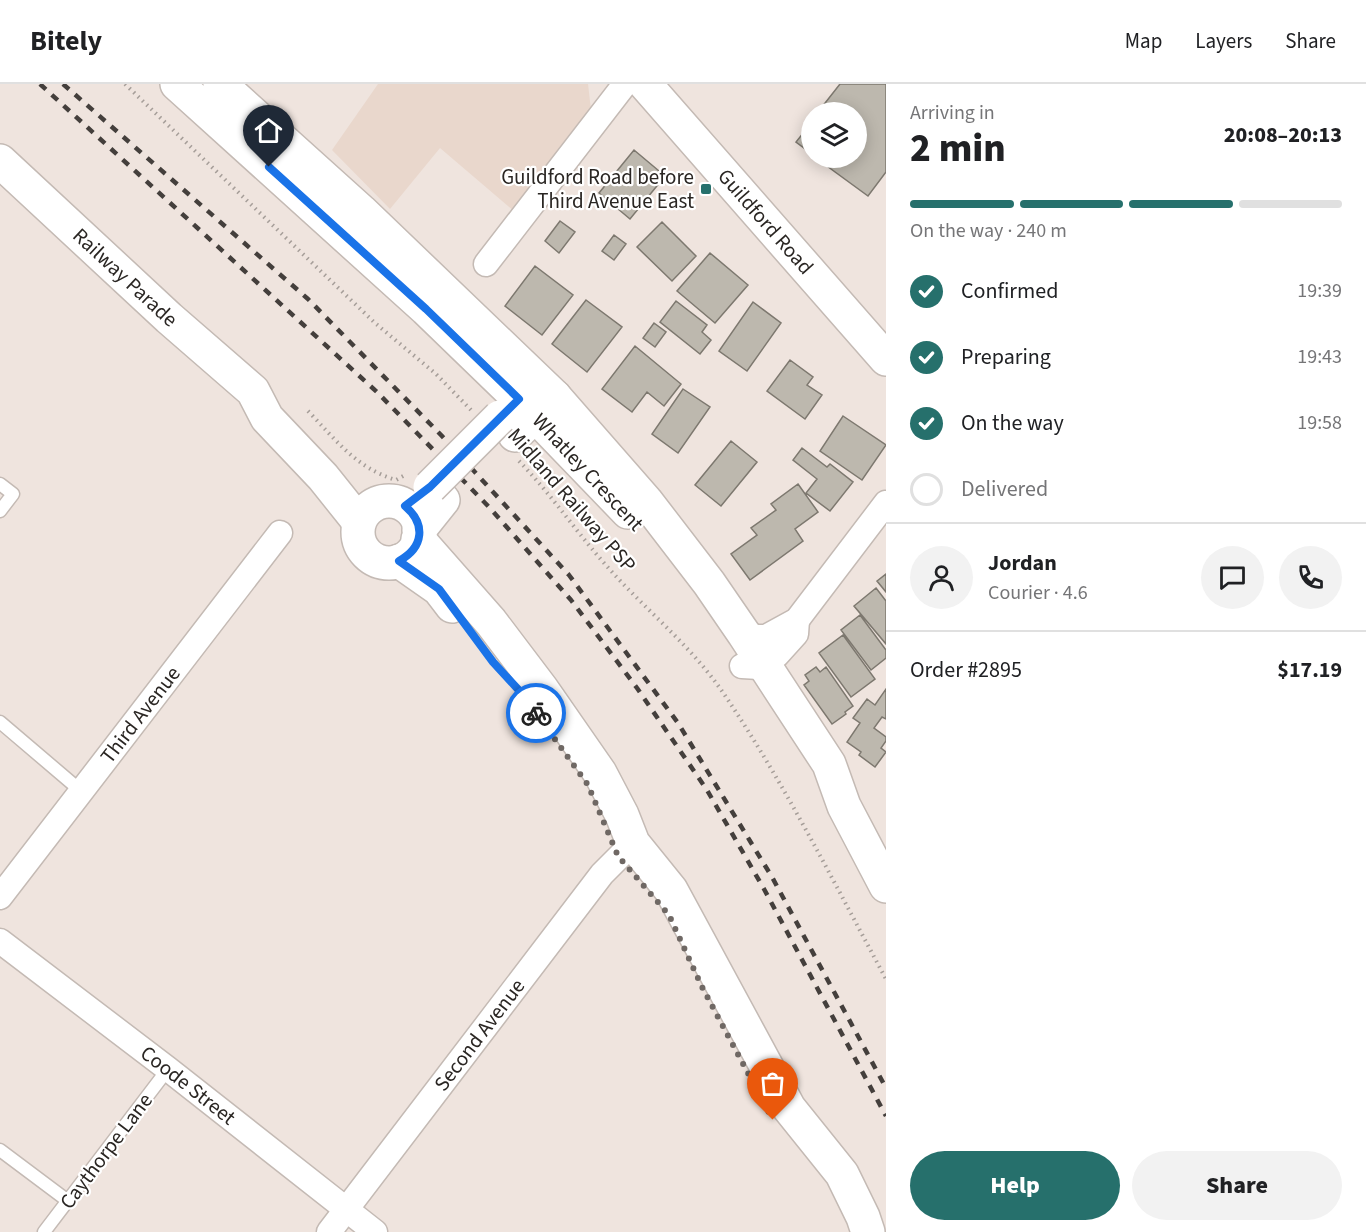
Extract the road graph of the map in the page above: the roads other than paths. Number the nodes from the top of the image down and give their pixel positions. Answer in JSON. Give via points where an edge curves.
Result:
{"nodes":[{"id":1,"x":177,"y":84,"type":"edge"},
{"id":2,"x":220,"y":84,"type":"edge"},
{"id":3,"x":625,"y":84,"type":"edge"},
{"id":4,"x":645,"y":84,"type":"edge"},
{"id":5,"x":0,"y":161,"type":"edge"},
{"id":6,"x":486,"y":264,"type":"dead end"},
{"id":7,"x":886,"y":358,"type":"edge"},
{"id":8,"x":520,"y":415,"type":"junction"},
{"id":9,"x":0,"y":484,"type":"edge"},
{"id":10,"x":886,"y":502,"type":"edge"},
{"id":11,"x":0,"y":512,"type":"edge"},
{"id":12,"x":407,"y":513,"type":"junction"},
{"id":13,"x":280,"y":533,"type":"dead end"},
{"id":14,"x":796,"y":620,"type":"junction"},
{"id":15,"x":751,"y":655,"type":"junction"},
{"id":16,"x":0,"y":722,"type":"edge"},
{"id":17,"x":81,"y":791,"type":"junction"},
{"id":18,"x":626,"y":850,"type":"junction"},
{"id":19,"x":886,"y":886,"type":"edge"},
{"id":20,"x":0,"y":897,"type":"edge"},
{"id":21,"x":0,"y":941,"type":"edge"},
{"id":22,"x":168,"y":1070,"type":"junction"},
{"id":23,"x":0,"y":1150,"type":"edge"},
{"id":24,"x":68,"y":1201,"type":"junction"},
{"id":25,"x":346,"y":1210,"type":"junction"},
{"id":26,"x":44,"y":1232,"type":"edge"},
{"id":27,"x":329,"y":1232,"type":"edge"},
{"id":28,"x":375,"y":1232,"type":"edge"},
{"id":29,"x":846,"y":1232,"type":"edge"},
{"id":30,"x":868,"y":1232,"type":"edge"}],
"edges":[{"from":1,"to":8,"type":"main road","name":"Whatley Crescent","via":[[426,309]]},
{"from":2,"to":8,"type":"main road","name":"Whatley Crescent","via":[[361,211]]},
{"from":3,"to":6,"type":"street"},
{"from":4,"to":7,"type":"main road","name":"Guildford Road"},
{"from":5,"to":12,"type":"main road","name":"Railway Parade","via":[[253,391],[273,395],[286,404],[344,476]]},
{"from":8,"to":12,"type":"main road","bridge":true},
{"from":8,"to":15,"type":"main road","name":"Whatley Crescent","via":[[621,503],[702,608]]},
{"from":9,"to":11,"type":"lane","via":[[13,494]]},
{"from":10,"to":14,"type":"street"},
{"from":12,"to":18,"type":"main road","name":"Railway Parade","via":[[541,688],[600,773],[621,815]]},
{"from":13,"to":17,"type":"street","name":"Third Avenue"},
{"from":14,"to":15,"type":"street","via":[[766,637],[757,637]]},
{"from":14,"to":15,"type":"street","via":[[796,634],[785,648]]},
{"from":15,"to":19,"type":"main road","name":"Whatley Crescent","via":[[828,764],[843,806]]},
{"from":16,"to":17,"type":"lane"},
{"from":17,"to":20,"type":"street","name":"Third Avenue"},
{"from":18,"to":25,"type":"street","name":"Second Avenue","via":[[602,874]]},
{"from":18,"to":29,"type":"main road","name":"Railway Parade","via":[[669,915],[702,987],[773,1120],[822,1177]]},
{"from":18,"to":30,"type":"main road","name":"Railway Parade","via":[[671,890],[789,1108],[842,1174]]},
{"from":21,"to":22,"type":"street","name":"Coode Street"},
{"from":22,"to":24,"type":"lane","name":"Caythorpe Lane"},
{"from":22,"to":25,"type":"street","name":"Coode Street"},
{"from":23,"to":24,"type":"lane"},
{"from":24,"to":26,"type":"lane","name":"Caythorpe Lane"},
{"from":25,"to":27,"type":"street","name":"Second Avenue"},
{"from":25,"to":28,"type":"street","name":"Coode Street"}]}
